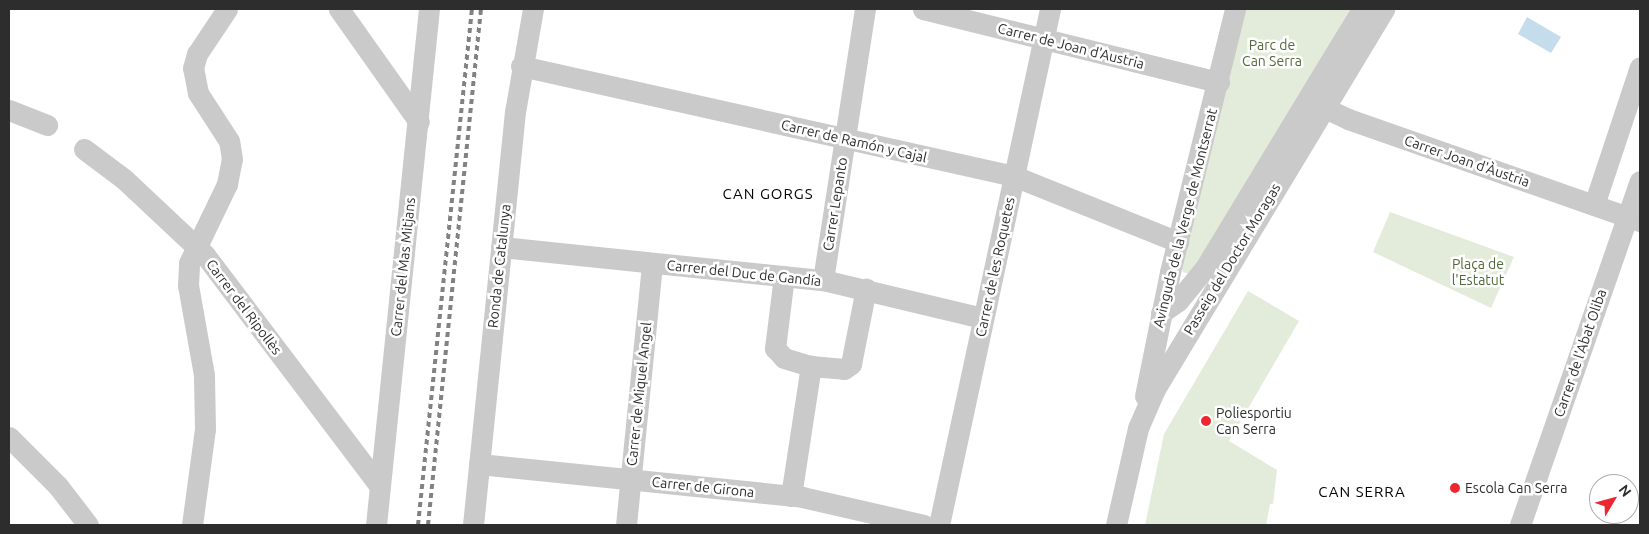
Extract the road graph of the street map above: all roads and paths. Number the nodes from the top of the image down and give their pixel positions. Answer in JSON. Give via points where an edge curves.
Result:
{"nodes":[{"id":1,"x":227,"y":9,"type":"edge"},
{"id":2,"x":339,"y":9,"type":"edge"},
{"id":3,"x":429,"y":9,"type":"edge"},
{"id":4,"x":533,"y":9,"type":"edge"},
{"id":5,"x":865,"y":9,"type":"edge"},
{"id":6,"x":923,"y":9,"type":"edge"},
{"id":7,"x":1050,"y":9,"type":"edge"},
{"id":8,"x":1235,"y":9,"type":"edge"},
{"id":9,"x":1362,"y":9,"type":"edge"},
{"id":10,"x":1384,"y":9,"type":"edge"},
{"id":11,"x":1044,"y":39,"type":"junction"},
{"id":12,"x":521,"y":66,"type":"junction"},
{"id":13,"x":1640,"y":67,"type":"edge"},
{"id":14,"x":1219,"y":82,"type":"junction"},
{"id":15,"x":1316,"y":105,"type":"junction"},
{"id":16,"x":9,"y":110,"type":"edge"},
{"id":17,"x":419,"y":122,"type":"junction"},
{"id":18,"x":47,"y":125,"type":"dead end"},
{"id":19,"x":845,"y":139,"type":"junction"},
{"id":20,"x":84,"y":149,"type":"dead end"},
{"id":21,"x":1014,"y":176,"type":"junction"},
{"id":22,"x":1640,"y":181,"type":"edge"},
{"id":23,"x":1594,"y":204,"type":"junction"},
{"id":24,"x":1634,"y":219,"type":"edge"},
{"id":25,"x":1178,"y":242,"type":"junction"},
{"id":26,"x":195,"y":247,"type":"junction"},
{"id":27,"x":501,"y":247,"type":"junction"},
{"id":28,"x":652,"y":263,"type":"junction"},
{"id":29,"x":1170,"y":272,"type":"junction"},
{"id":30,"x":784,"y":276,"type":"junction"},
{"id":31,"x":823,"y":280,"type":"junction"},
{"id":32,"x":1196,"y":280,"type":"junction"},
{"id":33,"x":866,"y":288,"type":"junction"},
{"id":34,"x":1161,"y":313,"type":"junction"},
{"id":35,"x":984,"y":318,"type":"junction"},
{"id":36,"x":811,"y":366,"type":"junction"},
{"id":37,"x":1138,"y":428,"type":"junction"},
{"id":38,"x":9,"y":437,"type":"edge"},
{"id":39,"x":479,"y":464,"type":"junction"},
{"id":40,"x":631,"y":480,"type":"junction"},
{"id":41,"x":380,"y":486,"type":"junction"},
{"id":42,"x":791,"y":496,"type":"junction"},
{"id":43,"x":88,"y":525,"type":"edge"},
{"id":44,"x":192,"y":525,"type":"edge"},
{"id":45,"x":376,"y":525,"type":"edge"},
{"id":46,"x":472,"y":525,"type":"edge"},
{"id":47,"x":626,"y":525,"type":"edge"},
{"id":48,"x":924,"y":525,"type":"edge"},
{"id":49,"x":939,"y":525,"type":"edge"},
{"id":50,"x":1116,"y":525,"type":"edge"},
{"id":51,"x":1520,"y":525,"type":"edge"}],
"edges":[{"from":1,"to":26,"type":"street","via":[[197,54],[193,68],[198,93],[229,142],[232,159],[227,184]]},
{"from":2,"to":17,"type":"street"},
{"from":3,"to":17,"type":"street","name":"Carrer del Mas Mitjans"},
{"from":4,"to":12,"type":"street","name":"Ronda de Catalunya"},
{"from":5,"to":19,"type":"street","name":"Carrer Lepanto"},
{"from":6,"to":11,"type":"street","name":"Carrer de Joan d'Austria"},
{"from":7,"to":11,"type":"street","name":"Carrer de les Roquetes"},
{"from":8,"to":14,"type":"street","name":"Avinguda de la Verge de Montserrat"},
{"from":9,"to":15,"type":"street","name":"Passeig del Doctor Moragas"},
{"from":10,"to":15,"type":"street","name":"Passeig del Doctor Moragas"},
{"from":11,"to":14,"type":"street","name":"Carrer de Joan d'Austria"},
{"from":11,"to":21,"type":"street","name":"Carrer de les Roquetes"},
{"from":12,"to":19,"type":"street","name":"Carrer de Ramón y Cajal"},
{"from":12,"to":27,"type":"street","name":"Ronda de Catalunya"},
{"from":13,"to":23,"type":"street"},
{"from":14,"to":25,"type":"street","name":"Avinguda de la Verge de Montserrat"},
{"from":15,"to":23,"type":"street","name":"Carrer Joan d'Àustria"},
{"from":15,"to":32,"type":"street","name":"Passeig del Doctor Moragas"},
{"from":15,"to":37,"type":"street","name":"Passeig del Doctor Moragas","via":[[1155,389]]},
{"from":16,"to":18,"type":"street"},
{"from":17,"to":41,"type":"street","name":"Carrer del Mas Mitjans"},
{"from":19,"to":21,"type":"street","name":"Carrer de Ramón y Cajal"},
{"from":19,"to":31,"type":"street","name":"Carrer Lepanto"},
{"from":20,"to":26,"type":"street","name":"Carrer del Ripollès","via":[[124,179]]},
{"from":21,"to":25,"type":"street","name":"Carrer de Ramón y Cajal"},
{"from":21,"to":35,"type":"street","name":"Carrer de les Roquetes"},
{"from":22,"to":24,"type":"street","name":"Carrer de l'Abat Oliba"},
{"from":23,"to":24,"type":"street","name":"Carrer Joan d'Àustria"},
{"from":24,"to":51,"type":"street","name":"Carrer de l'Abat Oliba"},
{"from":25,"to":29,"type":"street","name":"Avinguda de la Verge de Montserrat"},
{"from":26,"to":41,"type":"street","name":"Carrer del Ripollès"},
{"from":26,"to":44,"type":"street","via":[[188,263],[188,285],[204,375],[205,429]]},
{"from":27,"to":28,"type":"street","name":"Carrer del Duc de Gandía"},
{"from":27,"to":39,"type":"street","name":"Ronda de Catalunya"},
{"from":28,"to":30,"type":"street","name":"Carrer del Duc de Gandía"},
{"from":28,"to":40,"type":"street","name":"Carrer de Miquel Angel"},
{"from":29,"to":32,"type":"street","name":"Passeig del Doctor Moragas","via":[[1176,282],[1184,286]]},
{"from":29,"to":34,"type":"street","name":"Avinguda de la Verge de Montserrat"},
{"from":30,"to":31,"type":"street","name":"Carrer del Duc de Gandía"},
{"from":30,"to":36,"type":"street","via":[[775,348],[784,358]]},
{"from":31,"to":33,"type":"street","name":"Carrer del Duc de Gandía"},
{"from":32,"to":34,"type":"street","name":"Passeig del Doctor Moragas","via":[[1178,301]]},
{"from":33,"to":35,"type":"street","name":"Carrer del Duc de Gandía"},
{"from":33,"to":36,"type":"street","via":[[851,364],[844,369]]},
{"from":34,"to":37,"type":"street","name":"Avinguda de la Verge de Montserrat"},
{"from":35,"to":49,"type":"street","name":"Carrer de les Roquetes"},
{"from":36,"to":42,"type":"street"},
{"from":37,"to":50,"type":"street","name":"Passeig del Doctor Moragas"},
{"from":38,"to":43,"type":"street","via":[[58,486]]},
{"from":39,"to":40,"type":"street","name":"Carrer de Girona"},
{"from":39,"to":46,"type":"street","name":"Ronda de Catalunya"},
{"from":40,"to":42,"type":"street","name":"Carrer de Girona"},
{"from":40,"to":47,"type":"street","name":"Carrer de Miquel Angel"},
{"from":41,"to":45,"type":"street","name":"Carrer del Mas Mitjans"},
{"from":42,"to":48,"type":"street","name":"Carrer de Girona","via":[[849,506]]}]}
